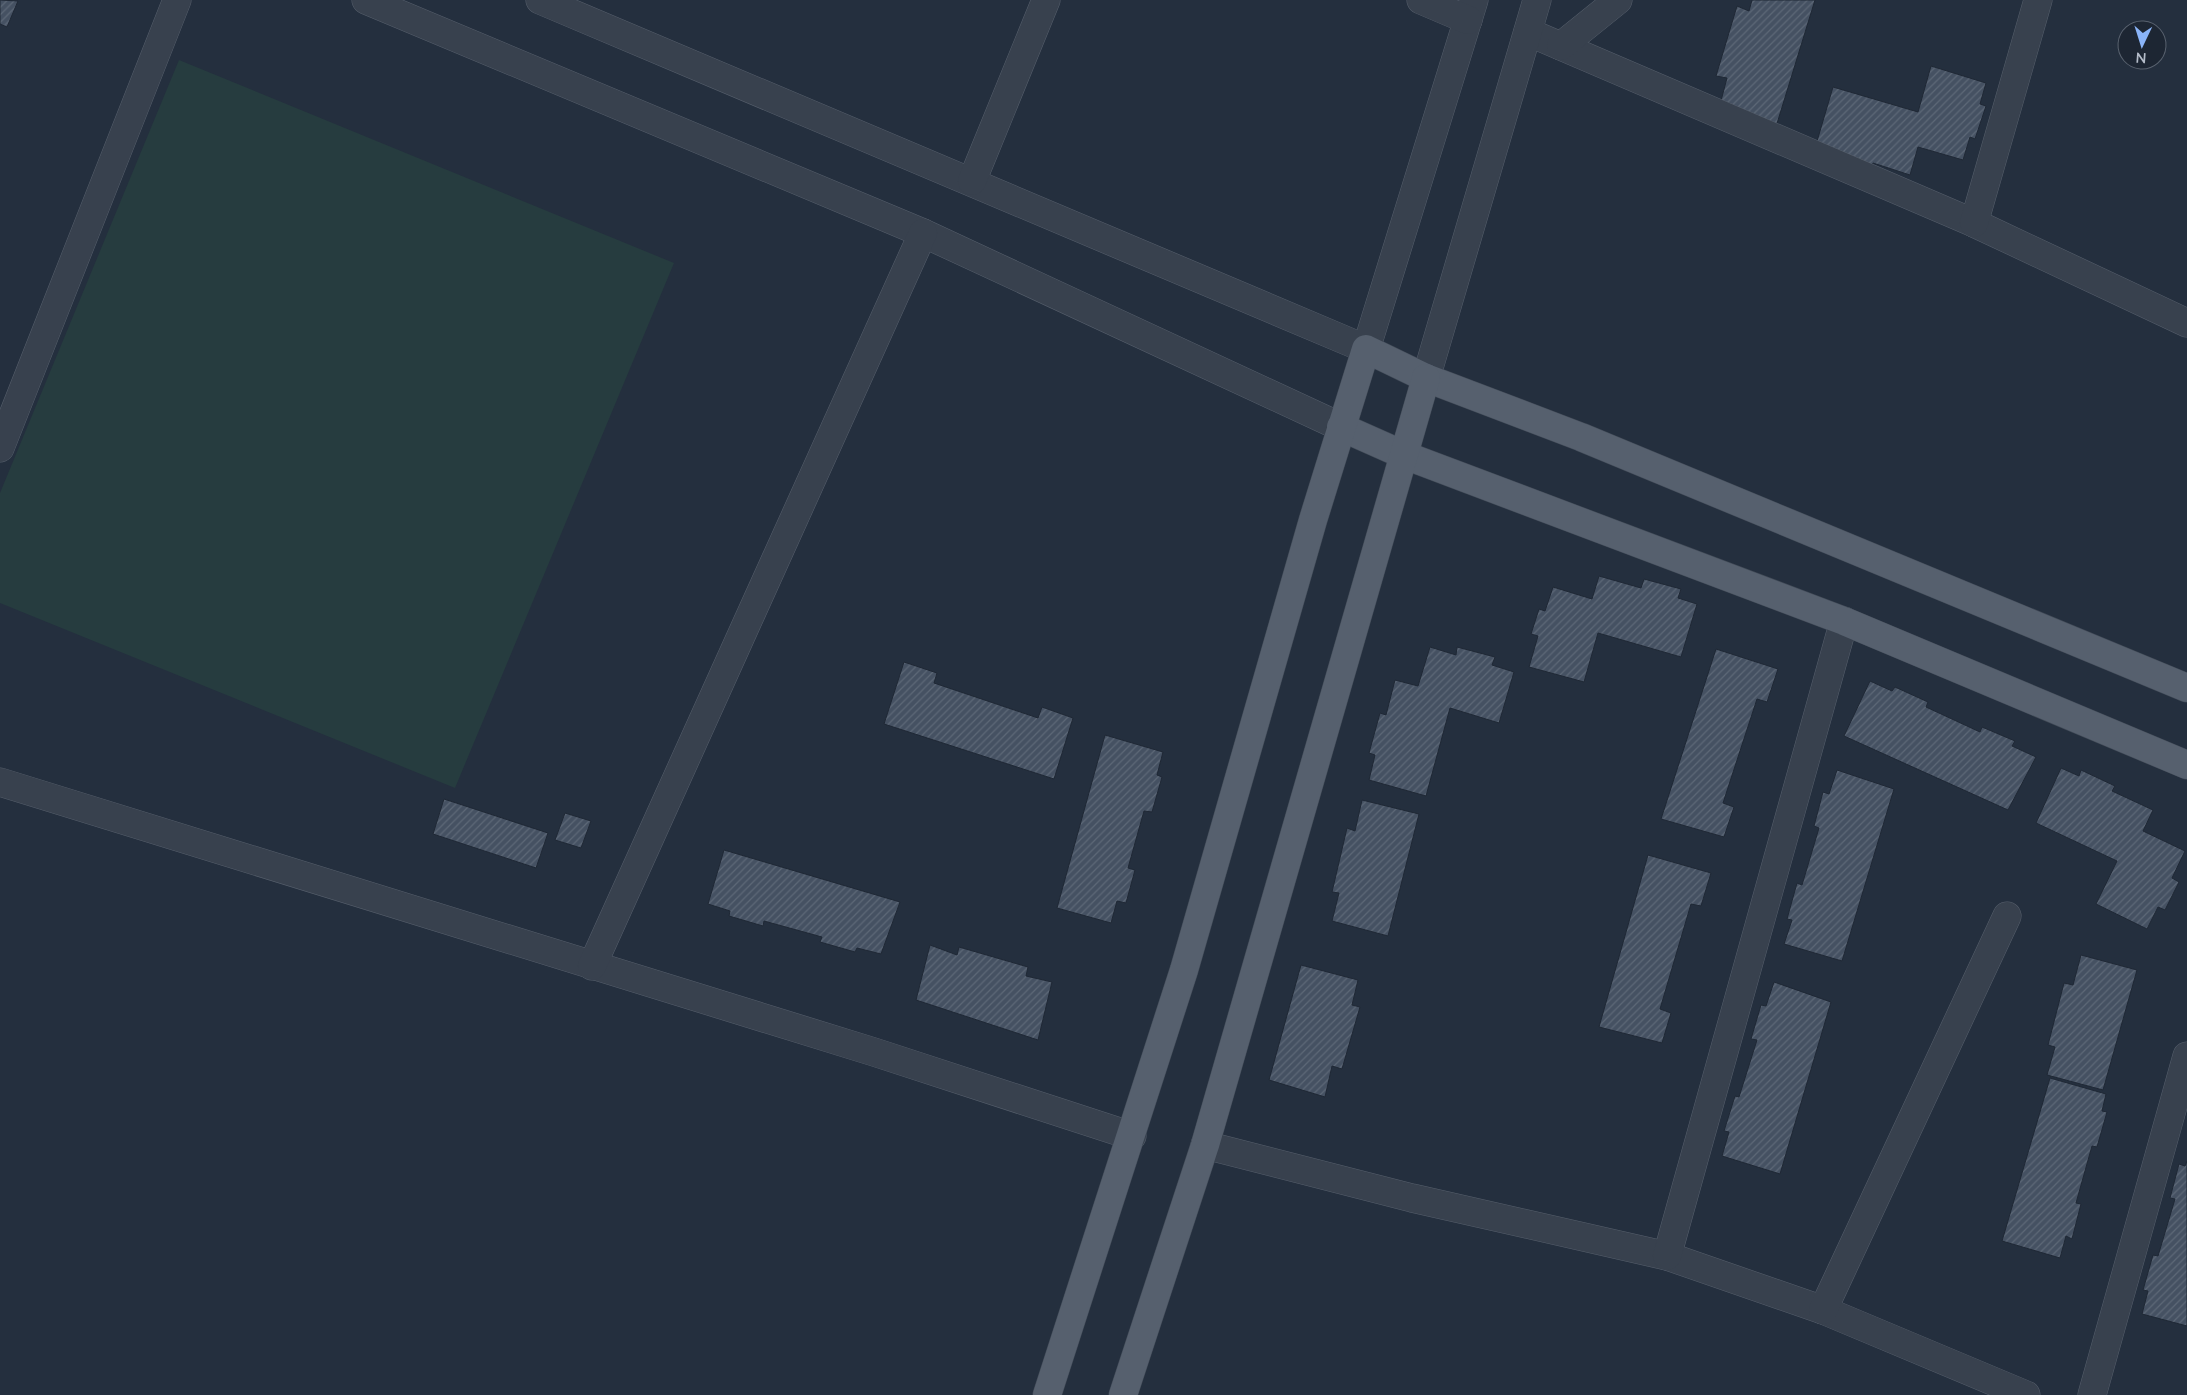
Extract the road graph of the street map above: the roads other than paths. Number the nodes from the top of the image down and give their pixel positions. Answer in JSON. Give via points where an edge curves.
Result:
{"nodes":[{"id":1,"x":177,"y":0,"type":"edge"},
{"id":2,"x":366,"y":0,"type":"edge"},
{"id":3,"x":540,"y":0,"type":"edge"},
{"id":4,"x":1046,"y":0,"type":"edge"},
{"id":5,"x":1421,"y":0,"type":"edge"},
{"id":6,"x":1537,"y":0,"type":"edge"},
{"id":7,"x":1618,"y":0,"type":"edge"},
{"id":8,"x":2038,"y":0,"type":"edge"},
{"id":9,"x":1471,"y":10,"type":"edge"},
{"id":10,"x":1528,"y":32,"type":"junction"},
{"id":11,"x":1561,"y":46,"type":"junction"},
{"id":12,"x":972,"y":181,"type":"junction"},
{"id":13,"x":1974,"y":223,"type":"junction"},
{"id":14,"x":923,"y":233,"type":"junction"},
{"id":15,"x":2187,"y":323,"type":"edge"},
{"id":16,"x":1366,"y":349,"type":"junction"},
{"id":17,"x":1426,"y":378,"type":"junction"},
{"id":18,"x":1341,"y":427,"type":"junction"},
{"id":19,"x":0,"y":448,"type":"edge"},
{"id":20,"x":1404,"y":456,"type":"junction"},
{"id":21,"x":1844,"y":621,"type":"junction"},
{"id":22,"x":2187,"y":688,"type":"edge"},
{"id":23,"x":2187,"y":765,"type":"edge"},
{"id":24,"x":0,"y":782,"type":"edge"},
{"id":25,"x":2007,"y":916,"type":"dead end"},
{"id":26,"x":592,"y":966,"type":"junction"},
{"id":27,"x":2187,"y":1056,"type":"edge"},
{"id":28,"x":1132,"y":1136,"type":"junction"},
{"id":29,"x":1205,"y":1145,"type":"junction"},
{"id":30,"x":1667,"y":1256,"type":"junction"},
{"id":31,"x":1823,"y":1310,"type":"junction"},
{"id":32,"x":1047,"y":1395,"type":"edge"},
{"id":33,"x":1123,"y":1395,"type":"edge"},
{"id":34,"x":2026,"y":1395,"type":"edge"},
{"id":35,"x":2092,"y":1395,"type":"edge"}],
"edges":[{"from":1,"to":19,"type":"street"},
{"from":2,"to":14,"type":"street"},
{"from":3,"to":12,"type":"street"},
{"from":4,"to":12,"type":"street"},
{"from":5,"to":9,"type":"street"},
{"from":6,"to":10,"type":"street"},
{"from":7,"to":11,"type":"street"},
{"from":8,"to":13,"type":"street"},
{"from":9,"to":16,"type":"street"},
{"from":10,"to":11,"type":"street"},
{"from":10,"to":17,"type":"street"},
{"from":11,"to":13,"type":"street"},
{"from":12,"to":16,"type":"street"},
{"from":13,"to":15,"type":"street"},
{"from":14,"to":18,"type":"street"},
{"from":14,"to":26,"type":"street"},
{"from":16,"to":17,"type":"main road"},
{"from":16,"to":18,"type":"main road"},
{"from":17,"to":20,"type":"main road"},
{"from":17,"to":22,"type":"main road","via":[[1590,441]]},
{"from":18,"to":20,"type":"main road"},
{"from":18,"to":28,"type":"main road","via":[[1184,970]]},
{"from":20,"to":21,"type":"main road"},
{"from":20,"to":29,"type":"main road"},
{"from":21,"to":23,"type":"main road"},
{"from":21,"to":30,"type":"street"},
{"from":24,"to":26,"type":"street"},
{"from":25,"to":31,"type":"street"},
{"from":26,"to":28,"type":"street","via":[[874,1052]]},
{"from":27,"to":35,"type":"street"},
{"from":28,"to":32,"type":"main road"},
{"from":29,"to":30,"type":"street","via":[[1412,1198]]},
{"from":29,"to":33,"type":"main road"},
{"from":30,"to":31,"type":"street"},
{"from":31,"to":34,"type":"street"}]}
